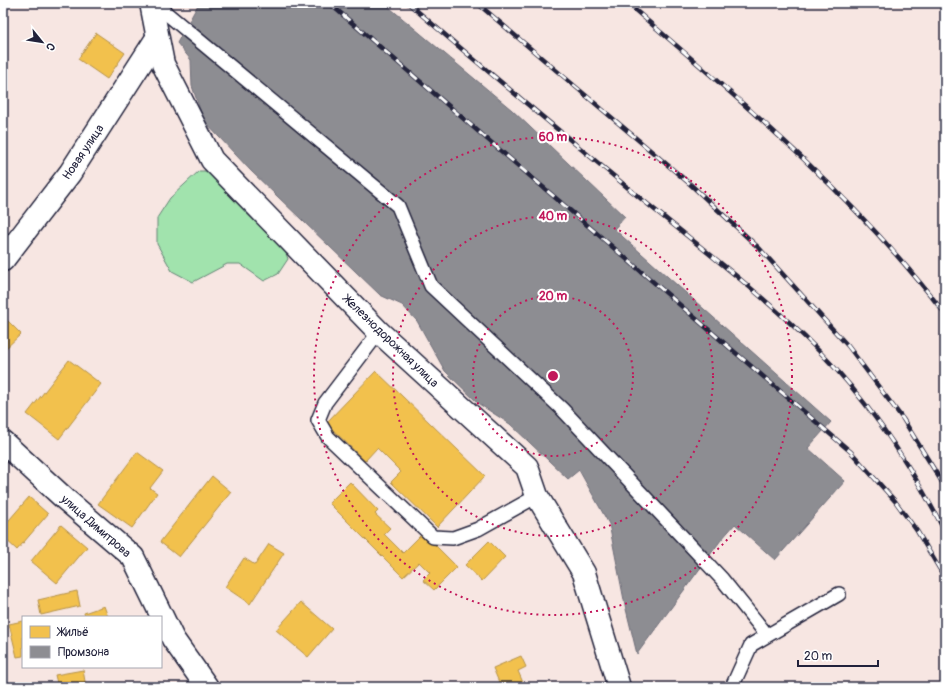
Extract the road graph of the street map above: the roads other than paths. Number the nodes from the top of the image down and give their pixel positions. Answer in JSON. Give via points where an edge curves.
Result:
{"nodes":[{"id":1,"x":150,"y":3,"type":"edge"},
{"id":2,"x":154,"y":3,"type":"edge"},
{"id":3,"x":157,"y":38,"type":"junction"},
{"id":4,"x":3,"y":260,"type":"edge"},
{"id":5,"x":379,"y":332,"type":"junction"},
{"id":6,"x":3,"y":442,"type":"edge"},
{"id":7,"x":537,"y":496,"type":"junction"},
{"id":8,"x":839,"y":594,"type":"dead end"},
{"id":9,"x":162,"y":616,"type":"edge"},
{"id":10,"x":162,"y":616,"type":"edge"},
{"id":11,"x":767,"y":635,"type":"junction"},
{"id":12,"x":207,"y":687,"type":"edge"},
{"id":13,"x":619,"y":687,"type":"edge"},
{"id":14,"x":732,"y":687,"type":"edge"}],
"edges":[{"from":1,"to":3,"type":"street","name":"Железнодорожная улица"},
{"from":2,"to":11,"type":"lane","via":[[398,206],[431,286],[562,409],[722,580]]},
{"from":3,"to":4,"type":"street","name":"Новая улица","via":[[70,173]]},
{"from":3,"to":5,"type":"street","name":"Железнодорожная улица","via":[[163,64],[212,160]]},
{"from":5,"to":7,"type":"street","name":"Железнодорожная улица","via":[[527,467]]},
{"from":5,"to":7,"type":"lane","via":[[325,403],[318,420],[328,437],[433,537],[453,538],[478,530]]},
{"from":6,"to":10,"type":"street","name":"улица Димитрова","via":[[64,499],[133,557]]},
{"from":7,"to":13,"type":"street","name":"Железнодорожная улица","via":[[584,573]]},
{"from":8,"to":11,"type":"lane"},
{"from":9,"to":12,"type":"street","name":"улица Димитрова","via":[[173,639]]},
{"from":11,"to":14,"type":"lane","via":[[751,645]]}]}
